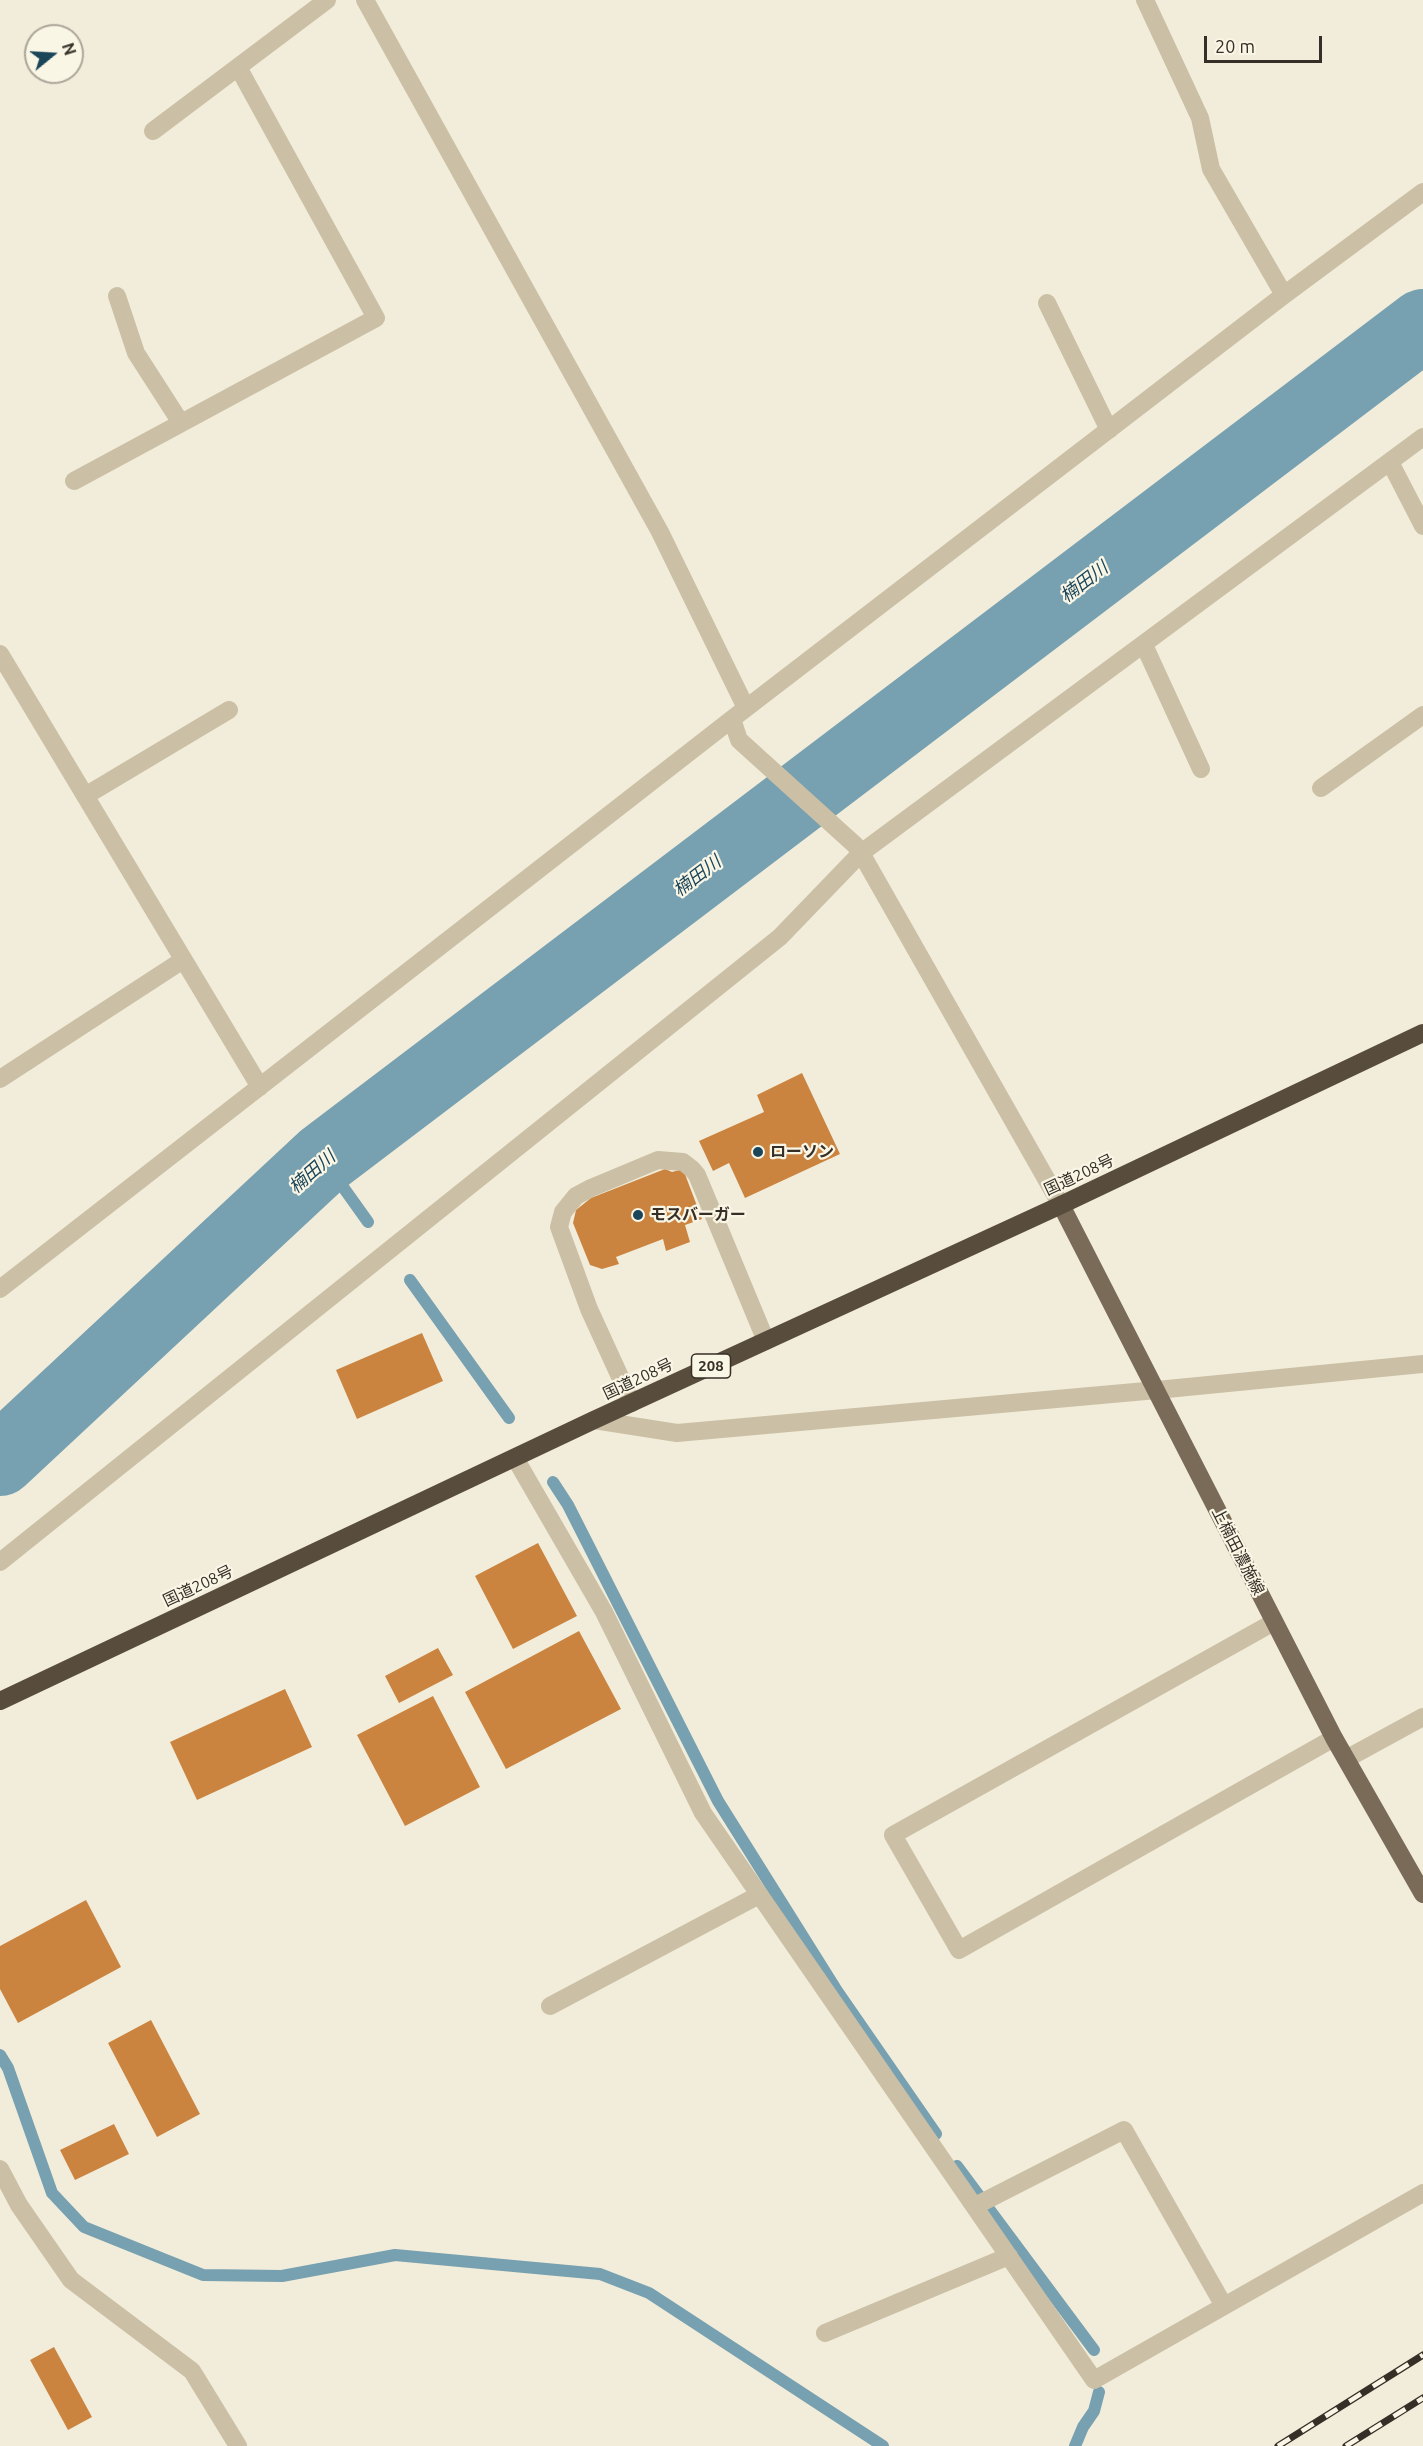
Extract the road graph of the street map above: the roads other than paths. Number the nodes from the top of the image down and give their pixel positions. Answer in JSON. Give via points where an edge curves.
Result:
{"nodes":[{"id":1,"x":327,"y":0,"type":"edge"},
{"id":2,"x":365,"y":0,"type":"edge"},
{"id":3,"x":1145,"y":0,"type":"edge"},
{"id":4,"x":238,"y":67,"type":"junction"},
{"id":5,"x":153,"y":131,"type":"dead end"},
{"id":6,"x":1423,"y":192,"type":"edge"},
{"id":7,"x":1284,"y":295,"type":"junction"},
{"id":8,"x":117,"y":296,"type":"dead end"},
{"id":9,"x":1047,"y":303,"type":"dead end"},
{"id":10,"x":181,"y":423,"type":"junction"},
{"id":11,"x":1109,"y":429,"type":"junction"},
{"id":12,"x":1423,"y":437,"type":"edge"},
{"id":13,"x":1390,"y":462,"type":"junction"},
{"id":14,"x":74,"y":480,"type":"dead end"},
{"id":15,"x":1423,"y":526,"type":"edge"},
{"id":16,"x":1144,"y":645,"type":"junction"},
{"id":17,"x":0,"y":654,"type":"edge"},
{"id":18,"x":229,"y":710,"type":"dead end"},
{"id":19,"x":739,"y":713,"type":"junction"},
{"id":20,"x":1423,"y":715,"type":"edge"},
{"id":21,"x":1201,"y":769,"type":"dead end"},
{"id":22,"x":1321,"y":788,"type":"dead end"},
{"id":23,"x":85,"y":796,"type":"junction"},
{"id":24,"x":858,"y":849,"type":"junction"},
{"id":25,"x":183,"y":960,"type":"junction"},
{"id":26,"x":1423,"y":1033,"type":"edge"},
{"id":27,"x":0,"y":1079,"type":"edge"},
{"id":28,"x":260,"y":1087,"type":"junction"},
{"id":29,"x":1061,"y":1205,"type":"junction"},
{"id":30,"x":0,"y":1290,"type":"edge"},
{"id":31,"x":766,"y":1341,"type":"junction"},
{"id":32,"x":1423,"y":1364,"type":"edge"},
{"id":33,"x":1157,"y":1390,"type":"junction"},
{"id":34,"x":632,"y":1403,"type":"junction"},
{"id":35,"x":594,"y":1420,"type":"junction"},
{"id":36,"x":515,"y":1458,"type":"junction"},
{"id":37,"x":0,"y":1562,"type":"edge"},
{"id":38,"x":1274,"y":1622,"type":"junction"},
{"id":39,"x":0,"y":1701,"type":"edge"},
{"id":40,"x":1423,"y":1717,"type":"edge"},
{"id":41,"x":1334,"y":1738,"type":"junction"},
{"id":42,"x":1346,"y":1759,"type":"junction"},
{"id":43,"x":1423,"y":1894,"type":"edge"},
{"id":44,"x":759,"y":1895,"type":"junction"},
{"id":45,"x":550,"y":2007,"type":"dead end"},
{"id":46,"x":0,"y":2169,"type":"edge"},
{"id":47,"x":1423,"y":2193,"type":"edge"},
{"id":48,"x":976,"y":2205,"type":"junction"},
{"id":49,"x":1009,"y":2256,"type":"junction"},
{"id":50,"x":1224,"y":2306,"type":"junction"},
{"id":51,"x":825,"y":2333,"type":"dead end"},
{"id":52,"x":238,"y":2446,"type":"edge"}],
"edges":[{"from":1,"to":4,"type":"street"},
{"from":2,"to":19,"type":"street","via":[[660,532]]},
{"from":3,"to":7,"type":"street","via":[[1200,118],[1211,169]]},
{"from":4,"to":5,"type":"street"},
{"from":4,"to":10,"type":"street","via":[[376,318]]},
{"from":6,"to":7,"type":"street"},
{"from":7,"to":11,"type":"street"},
{"from":8,"to":10,"type":"street","via":[[136,353]]},
{"from":9,"to":11,"type":"street"},
{"from":10,"to":14,"type":"street"},
{"from":11,"to":19,"type":"street"},
{"from":12,"to":13,"type":"street"},
{"from":13,"to":15,"type":"street"},
{"from":13,"to":16,"type":"street"},
{"from":16,"to":21,"type":"street"},
{"from":16,"to":24,"type":"street"},
{"from":17,"to":23,"type":"street"},
{"from":18,"to":23,"type":"street"},
{"from":19,"to":24,"type":"street","via":[[739,740]]},
{"from":19,"to":28,"type":"street"},
{"from":20,"to":22,"type":"street"},
{"from":23,"to":25,"type":"street"},
{"from":24,"to":29,"type":"street"},
{"from":24,"to":37,"type":"street","via":[[780,937]]},
{"from":25,"to":27,"type":"street"},
{"from":25,"to":28,"type":"street"},
{"from":26,"to":29,"type":"highway","name":"国道208号","number":"208"},
{"from":28,"to":30,"type":"street"},
{"from":29,"to":31,"type":"highway","name":"国道208号","number":"208"},
{"from":29,"to":33,"type":"main road","name":"上楠田濃施線"},
{"from":31,"to":34,"type":"highway","name":"国道208号","number":"208"},
{"from":31,"to":34,"type":"street","via":[[692,1169],[682,1162],[658,1161],[591,1188],[576,1196],[562,1212],[558,1227],[589,1309]]},
{"from":32,"to":33,"type":"street"},
{"from":33,"to":35,"type":"street","via":[[677,1433]]},
{"from":33,"to":38,"type":"main road","name":"上楠田濃施線"},
{"from":34,"to":35,"type":"highway","name":"国道208号","number":"208"},
{"from":35,"to":36,"type":"highway","name":"国道208号","number":"208"},
{"from":36,"to":39,"type":"highway","name":"国道208号","number":"208"},
{"from":36,"to":44,"type":"street","via":[[604,1612],[703,1814]]},
{"from":38,"to":41,"type":"main road","name":"上楠田濃施線"},
{"from":38,"to":41,"type":"street","via":[[893,1835],[959,1950]]},
{"from":40,"to":42,"type":"street"},
{"from":41,"to":42,"type":"main road","name":"上楠田濃施線"},
{"from":42,"to":43,"type":"main road","name":"上楠田濃施線"},
{"from":44,"to":45,"type":"street"},
{"from":44,"to":48,"type":"street"},
{"from":46,"to":52,"type":"street","via":[[19,2205],[71,2280],[192,2371]]},
{"from":47,"to":50,"type":"street"},
{"from":48,"to":49,"type":"street"},
{"from":48,"to":50,"type":"street","via":[[1124,2130]]},
{"from":49,"to":50,"type":"street","via":[[1094,2380]]},
{"from":49,"to":51,"type":"street"}]}
